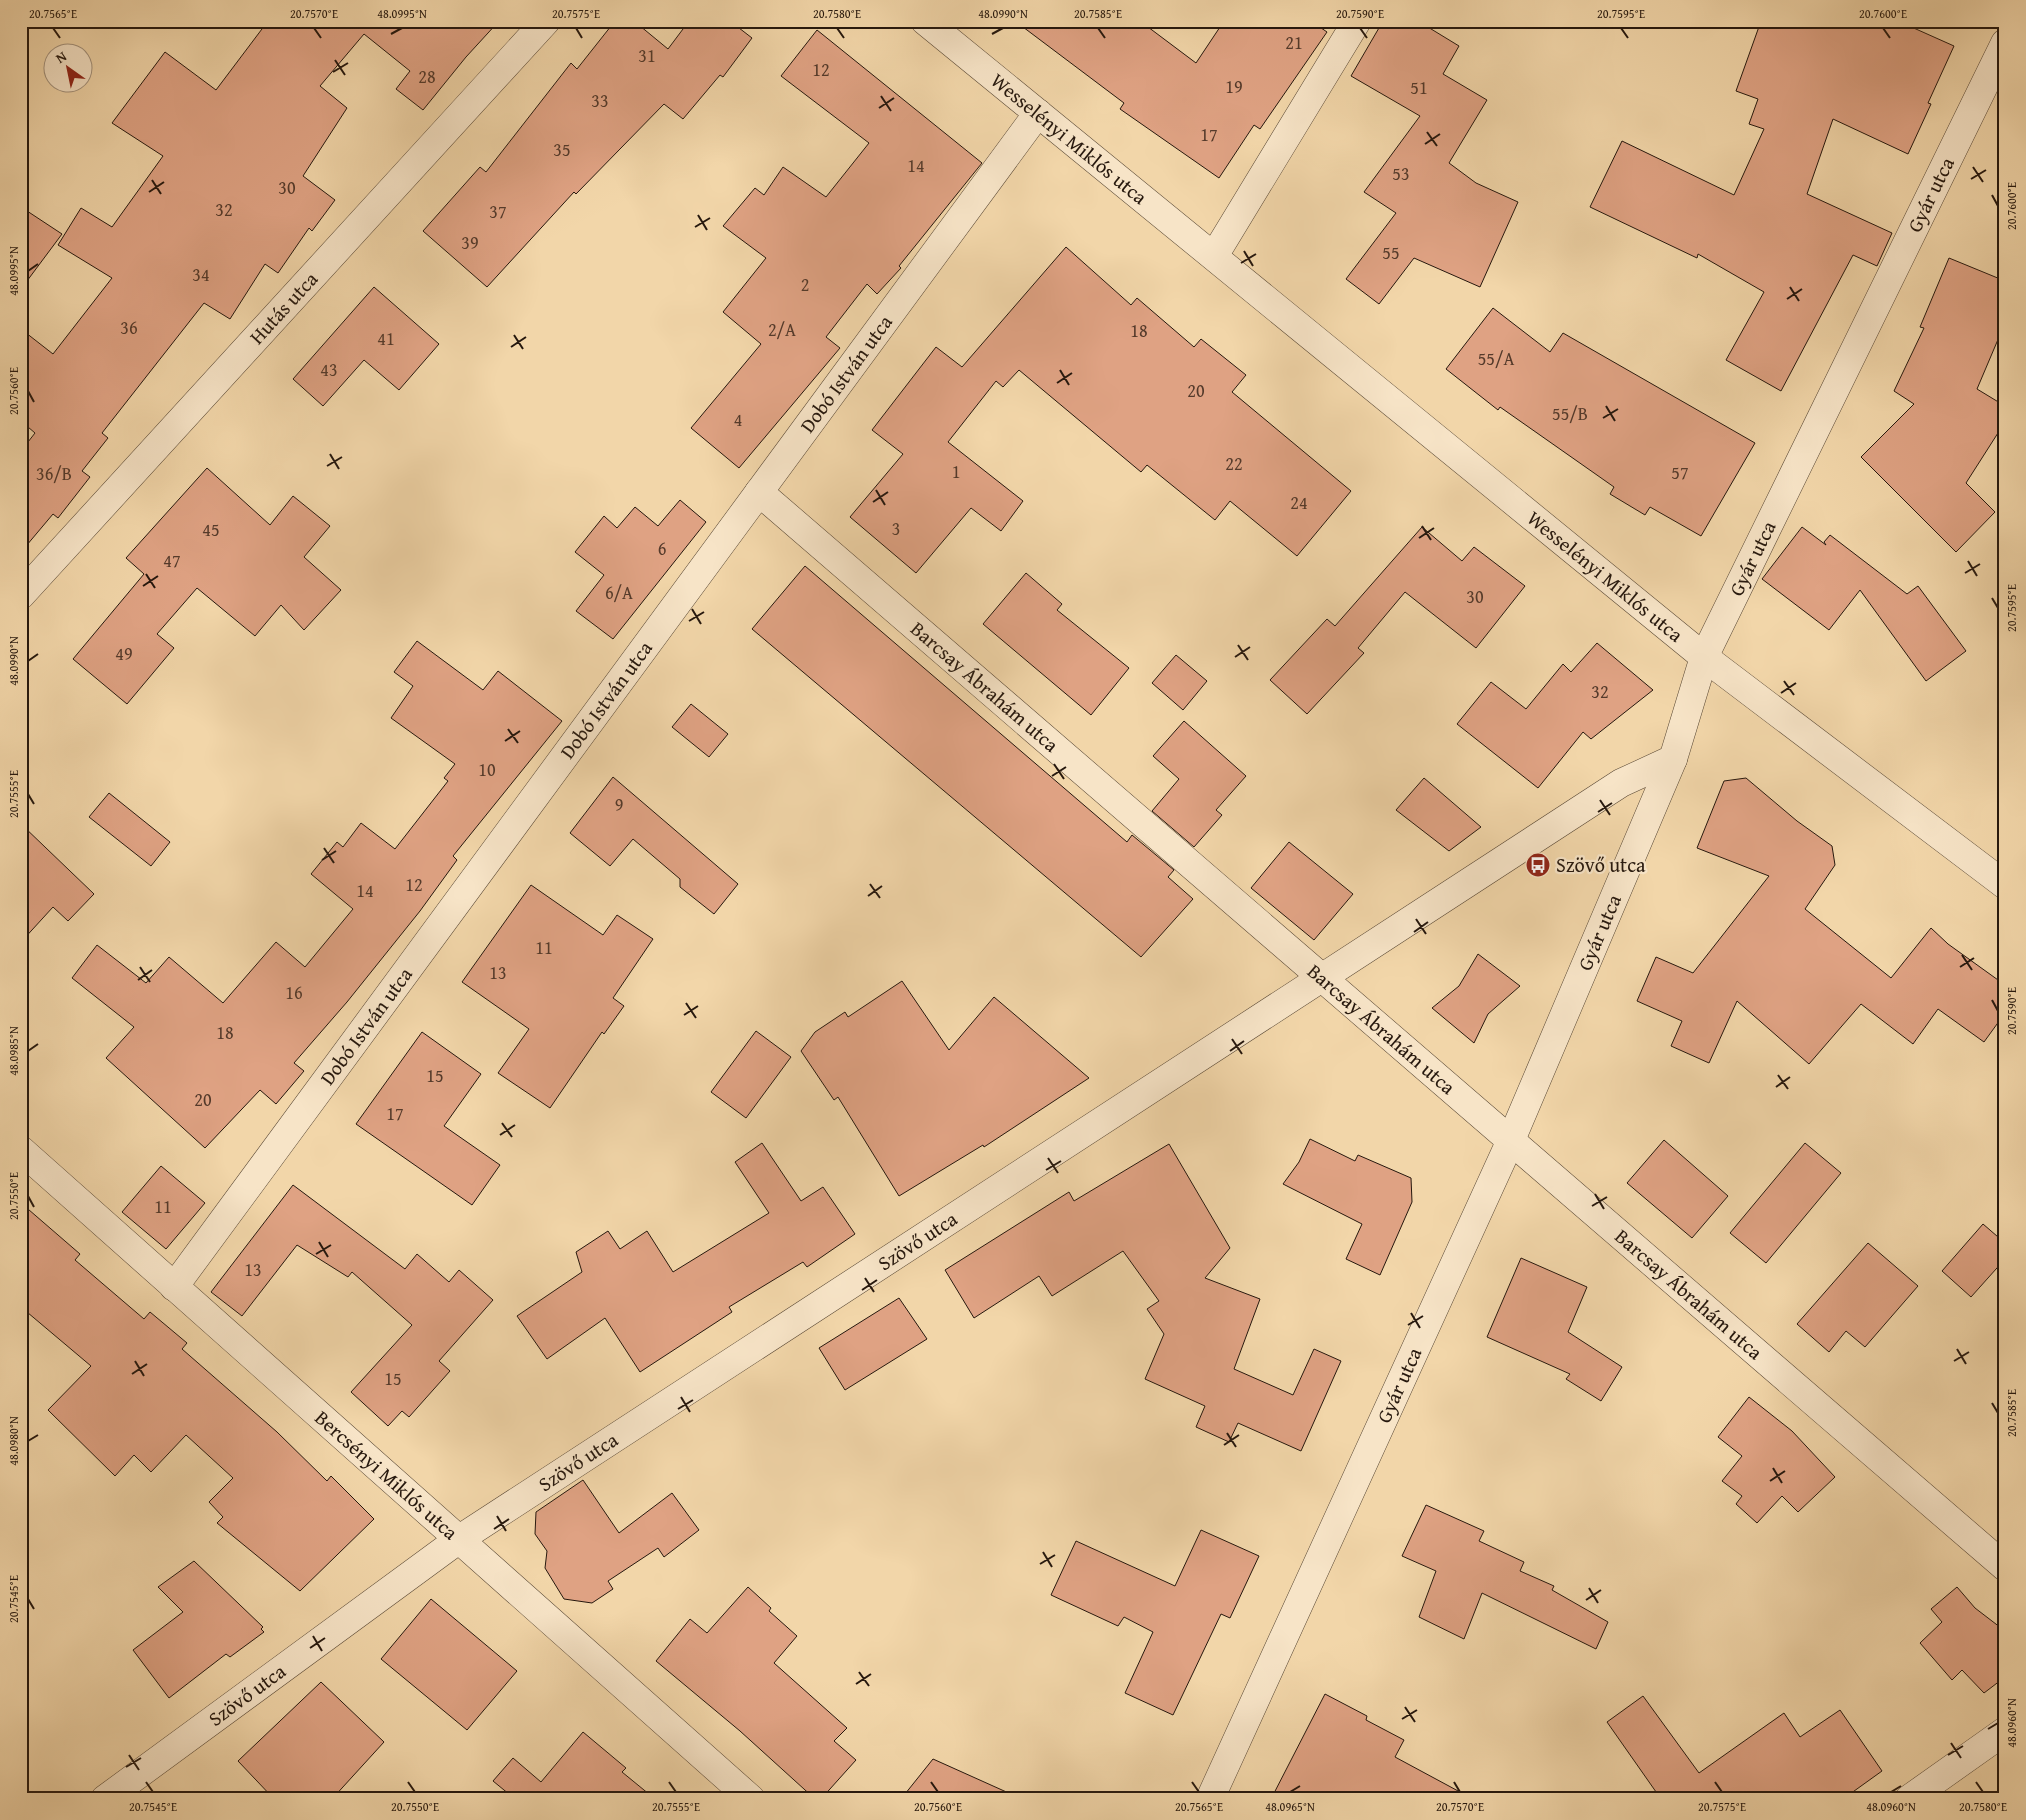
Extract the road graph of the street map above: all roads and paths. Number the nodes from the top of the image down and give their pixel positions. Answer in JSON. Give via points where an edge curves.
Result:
{"nodes":[{"id":1,"x":546,"y":21,"type":"edge"},
{"id":2,"x":925,"y":21,"type":"edge"},
{"id":3,"x":1357,"y":21,"type":"edge"},
{"id":4,"x":2005,"y":43,"type":"edge"},
{"id":5,"x":1038,"y":113,"type":"junction"},
{"id":6,"x":1214,"y":256,"type":"junction"},
{"id":7,"x":759,"y":492,"type":"junction"},
{"id":8,"x":21,"y":595,"type":"edge"},
{"id":9,"x":1704,"y":657,"type":"junction"},
{"id":10,"x":1673,"y":760,"type":"junction"},
{"id":11,"x":2005,"y":885,"type":"edge"},
{"id":12,"x":1322,"y":979,"type":"junction"},
{"id":13,"x":1510,"y":1140,"type":"junction"},
{"id":14,"x":21,"y":1150,"type":"edge"},
{"id":15,"x":174,"y":1287,"type":"junction"},
{"id":16,"x":458,"y":1540,"type":"junction"},
{"id":17,"x":2005,"y":1567,"type":"edge"},
{"id":18,"x":2005,"y":1731,"type":"edge"},
{"id":19,"x":105,"y":1799,"type":"edge"},
{"id":20,"x":751,"y":1799,"type":"edge"},
{"id":21,"x":1210,"y":1799,"type":"edge"},
{"id":22,"x":1909,"y":1799,"type":"edge"}],
"edges":[{"from":1,"to":8,"type":"street","name":"Hutás utca"},
{"from":2,"to":5,"type":"street","name":"Wesselényi Miklós utca"},
{"from":3,"to":6,"type":"street"},
{"from":4,"to":9,"type":"street","name":"Gyár utca"},
{"from":5,"to":6,"type":"street","name":"Wesselényi Miklós utca"},
{"from":5,"to":7,"type":"street","name":"Dobó István utca"},
{"from":6,"to":9,"type":"street","name":"Wesselényi Miklós utca"},
{"from":7,"to":12,"type":"street","name":"Barcsay Ábrahám utca"},
{"from":7,"to":15,"type":"street","name":"Dobó István utca"},
{"from":9,"to":10,"type":"street","name":"Gyár utca"},
{"from":9,"to":11,"type":"street","name":"Wesselényi Miklós utca"},
{"from":10,"to":12,"type":"street","name":"Szövő utca","via":[[1621,784]]},
{"from":10,"to":13,"type":"street","name":"Gyár utca"},
{"from":12,"to":13,"type":"street","name":"Barcsay Ábrahám utca"},
{"from":12,"to":16,"type":"street","name":"Szövő utca"},
{"from":13,"to":17,"type":"street","name":"Barcsay Ábrahám utca"},
{"from":13,"to":21,"type":"street","name":"Gyár utca"},
{"from":14,"to":15,"type":"street","name":"Bercsényi Miklós utca"},
{"from":15,"to":16,"type":"street","name":"Bercsényi Miklós utca"},
{"from":16,"to":19,"type":"street","name":"Szövő utca"},
{"from":16,"to":20,"type":"street","name":"Bercsényi Miklós utca"},
{"from":18,"to":22,"type":"street"}]}
